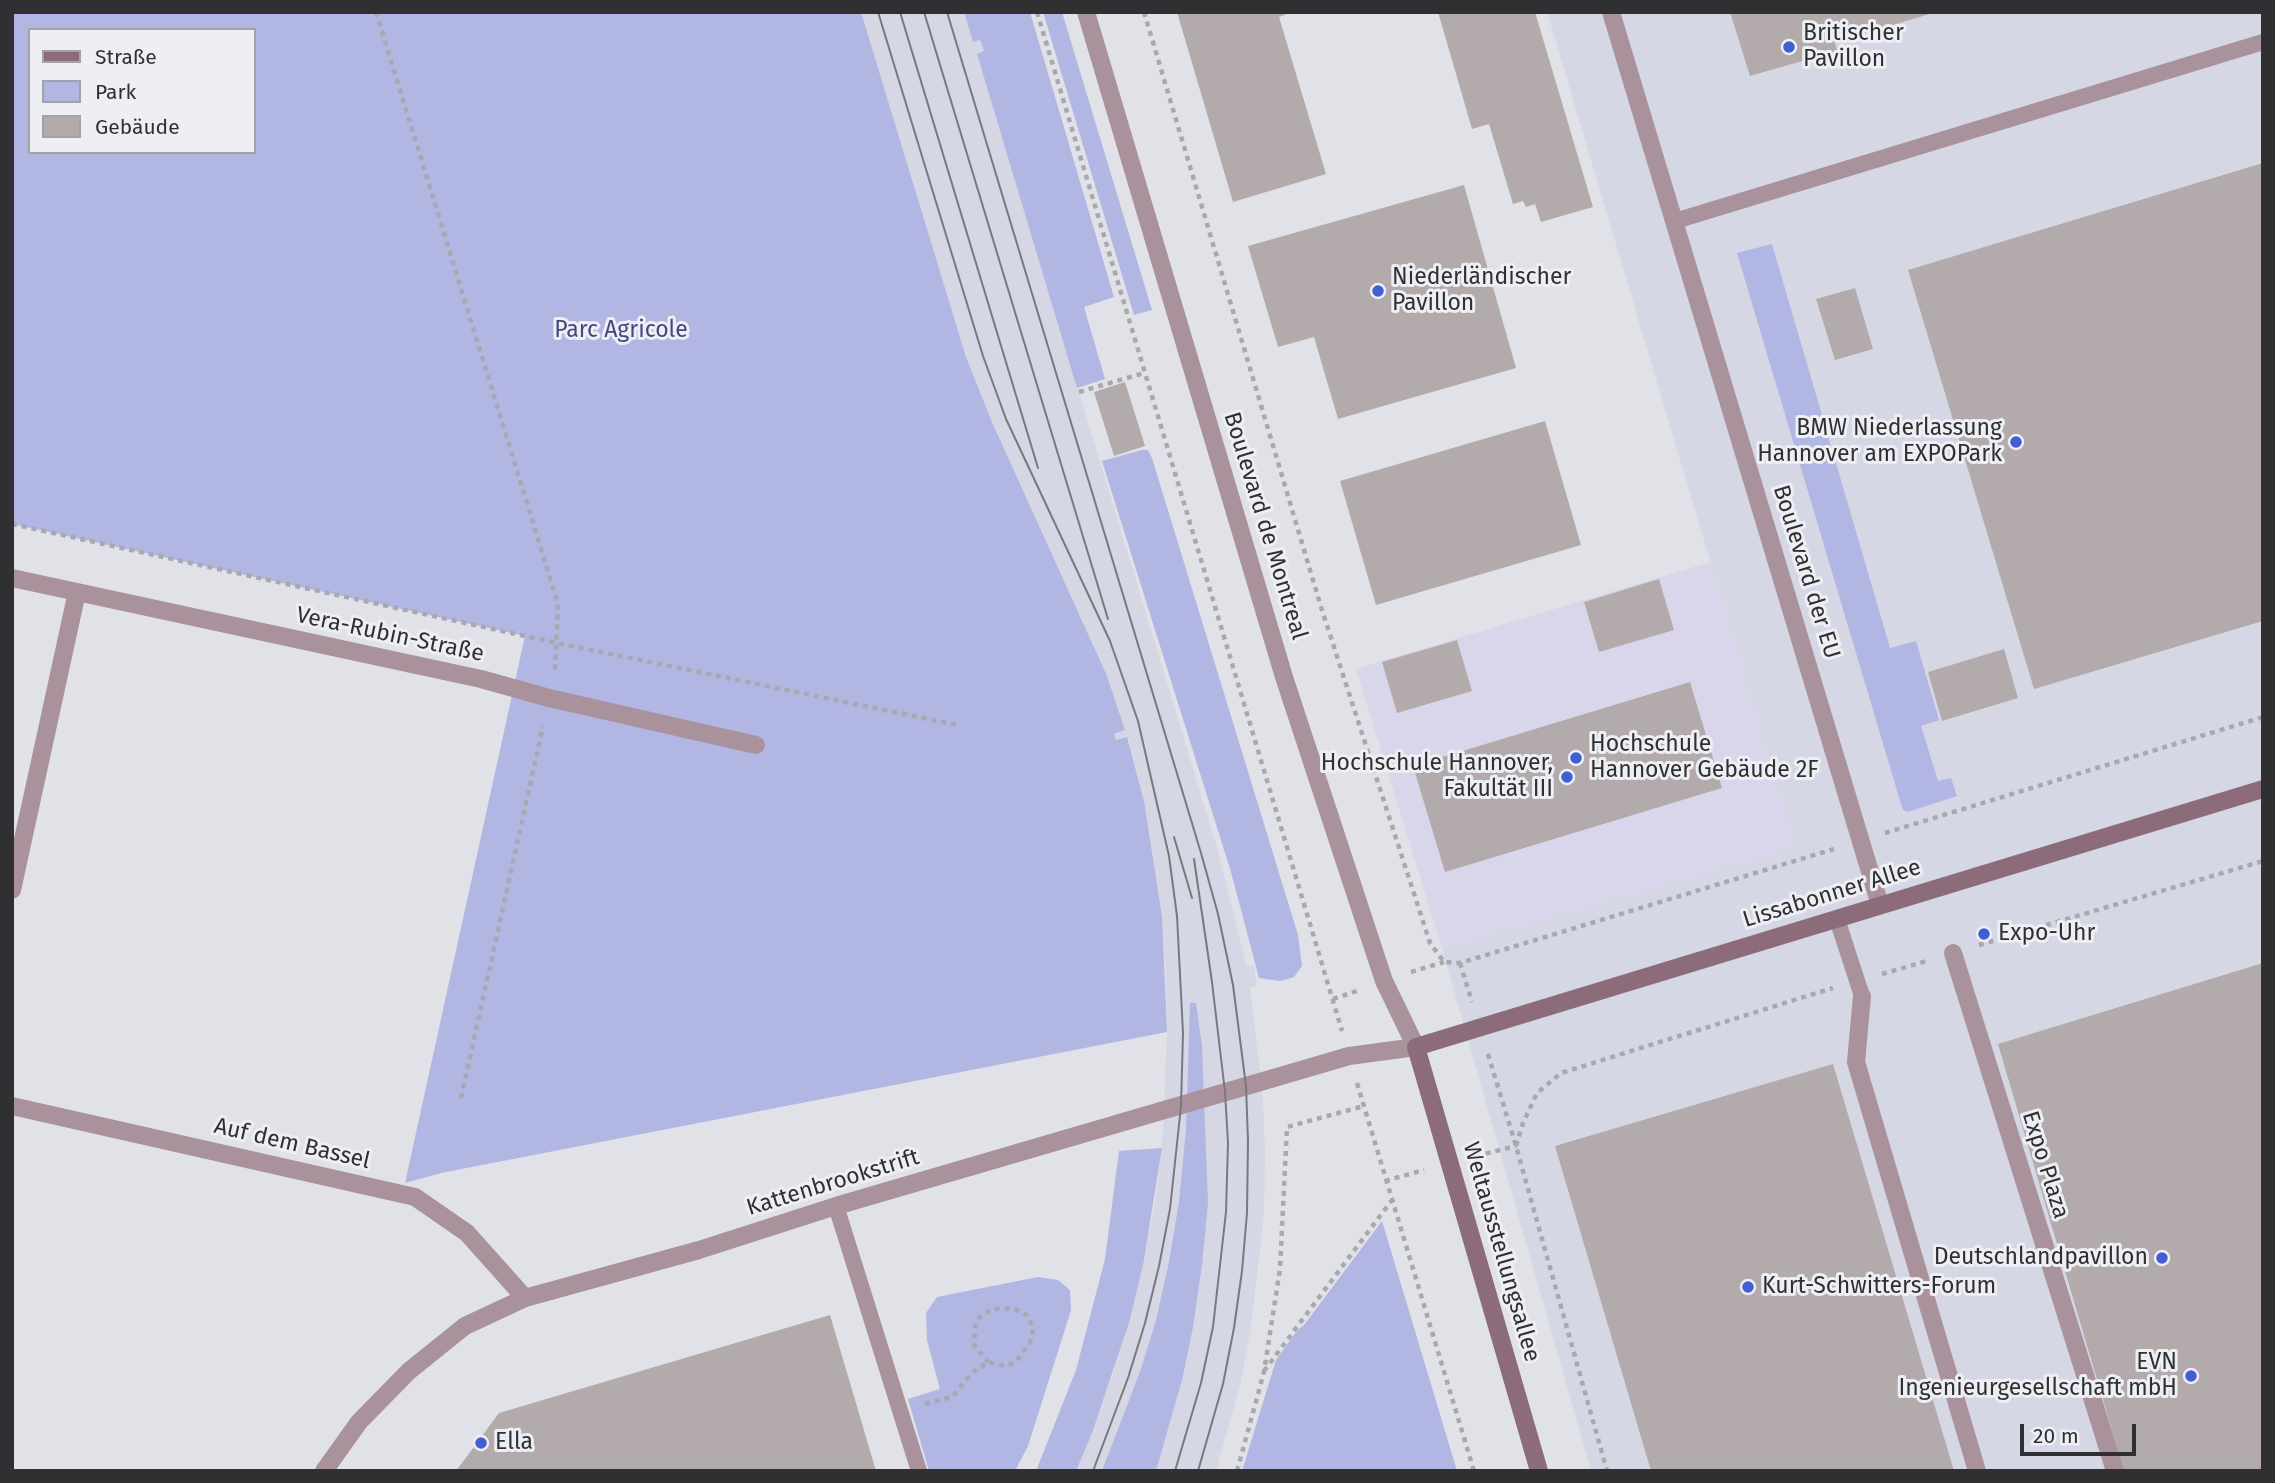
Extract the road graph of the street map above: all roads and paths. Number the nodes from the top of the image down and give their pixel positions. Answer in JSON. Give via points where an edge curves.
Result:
{"nodes":[{"id":1,"x":376,"y":12,"type":"edge"},
{"id":2,"x":1037,"y":12,"type":"edge"},
{"id":3,"x":1086,"y":12,"type":"edge"},
{"id":4,"x":1144,"y":12,"type":"edge"},
{"id":5,"x":1612,"y":12,"type":"edge"},
{"id":6,"x":2263,"y":43,"type":"edge"},
{"id":7,"x":1675,"y":221,"type":"junction"},
{"id":8,"x":1144,"y":373,"type":"junction"},
{"id":9,"x":1079,"y":392,"type":"dead end"},
{"id":10,"x":12,"y":524,"type":"edge"},
{"id":11,"x":12,"y":578,"type":"edge"},
{"id":12,"x":77,"y":592,"type":"junction"},
{"id":13,"x":557,"y":643,"type":"junction"},
{"id":14,"x":549,"y":698,"type":"junction"},
{"id":15,"x":2263,"y":718,"type":"edge"},
{"id":16,"x":957,"y":724,"type":"dead end"},
{"id":17,"x":756,"y":745,"type":"dead end"},
{"id":18,"x":2263,"y":789,"type":"edge"},
{"id":19,"x":1862,"y":840,"type":"junction"},
{"id":20,"x":12,"y":890,"type":"edge"},
{"id":21,"x":1880,"y":905,"type":"junction"},
{"id":22,"x":1838,"y":919,"type":"junction"},
{"id":23,"x":1953,"y":953,"type":"dead end"},
{"id":24,"x":1862,"y":996,"type":"joint"},
{"id":25,"x":1416,"y":1047,"type":"junction"},
{"id":26,"x":1349,"y":1056,"type":"junction"},
{"id":27,"x":461,"y":1098,"type":"dead end"},
{"id":28,"x":12,"y":1106,"type":"edge"},
{"id":29,"x":1364,"y":1106,"type":"junction"},
{"id":30,"x":1516,"y":1146,"type":"dead end"},
{"id":31,"x":1392,"y":1200,"type":"junction"},
{"id":32,"x":836,"y":1206,"type":"junction"},
{"id":33,"x":525,"y":1298,"type":"junction"},
{"id":34,"x":988,"y":1362,"type":"junction"},
{"id":35,"x":1264,"y":1372,"type":"junction"},
{"id":36,"x":900,"y":1411,"type":"junction"},
{"id":37,"x":324,"y":1471,"type":"edge"},
{"id":38,"x":919,"y":1471,"type":"edge"},
{"id":39,"x":1237,"y":1471,"type":"edge"},
{"id":40,"x":1474,"y":1471,"type":"edge"},
{"id":41,"x":1539,"y":1471,"type":"edge"},
{"id":42,"x":1607,"y":1471,"type":"edge"},
{"id":43,"x":1977,"y":1471,"type":"edge"},
{"id":44,"x":2115,"y":1471,"type":"edge"}],
"edges":[{"from":1,"to":13,"type":"path","via":[[558,604]]},
{"from":2,"to":8,"type":"path"},
{"from":3,"to":25,"type":"street","name":"Boulevard de Montreal","via":[[1284,677],[1384,981]]},
{"from":4,"to":19,"type":"path","via":[[1321,607],[1430,943],[1444,962],[1460,962]]},
{"from":5,"to":7,"type":"street","name":"Boulevard der EU"},
{"from":6,"to":7,"type":"lane"},
{"from":7,"to":19,"type":"street","name":"Boulevard der EU"},
{"from":8,"to":9,"type":"path"},
{"from":8,"to":26,"type":"path"},
{"from":10,"to":13,"type":"path"},
{"from":11,"to":12,"type":"street","name":"Vera-Rubin-Straße"},
{"from":12,"to":14,"type":"street","name":"Vera-Rubin-Straße","via":[[481,679]]},
{"from":12,"to":20,"type":"street"},
{"from":13,"to":14,"type":"path"},
{"from":13,"to":16,"type":"path"},
{"from":14,"to":17,"type":"street","name":"Vera-Rubin-Straße"},
{"from":14,"to":27,"type":"path"},
{"from":15,"to":19,"type":"path"},
{"from":18,"to":21,"type":"main road","name":"Lissabonner Allee"},
{"from":19,"to":21,"type":"street","name":"Boulevard der EU"},
{"from":21,"to":22,"type":"main road","name":"Lissabonner Allee"},
{"from":22,"to":24,"type":"lane"},
{"from":22,"to":25,"type":"main road","name":"Lissabonner Allee"},
{"from":23,"to":44,"type":"street","name":"Expo Plaza"},
{"from":24,"to":43,"type":"street","via":[[1856,1062]]},
{"from":25,"to":26,"type":"street","name":"Kattenbrookstrift"},
{"from":25,"to":41,"type":"main road","name":"Weltausstellungsallee"},
{"from":26,"to":29,"type":"path"},
{"from":26,"to":32,"type":"street","name":"Kattenbrookstrift"},
{"from":28,"to":33,"type":"street","name":"Auf dem Bassel","via":[[415,1197],[467,1233]]},
{"from":29,"to":31,"type":"path"},
{"from":29,"to":35,"type":"path","via":[[1287,1127],[1280,1269]]},
{"from":30,"to":42,"type":"path"},
{"from":31,"to":35,"type":"path"},
{"from":31,"to":40,"type":"path"},
{"from":32,"to":33,"type":"street","name":"Kattenbrookstrift"},
{"from":32,"to":36,"type":"lane"},
{"from":33,"to":37,"type":"street","name":"Kattenbrookstrift","via":[[464,1326],[409,1371],[359,1422]]},
{"from":34,"to":34,"type":"path","via":[[1005,1366],[1017,1362],[1032,1339],[1033,1326],[1027,1315],[1000,1308],[976,1321],[974,1345]]},
{"from":34,"to":36,"type":"path","via":[[952,1397]]},
{"from":35,"to":39,"type":"path"},
{"from":36,"to":38,"type":"lane"}]}
